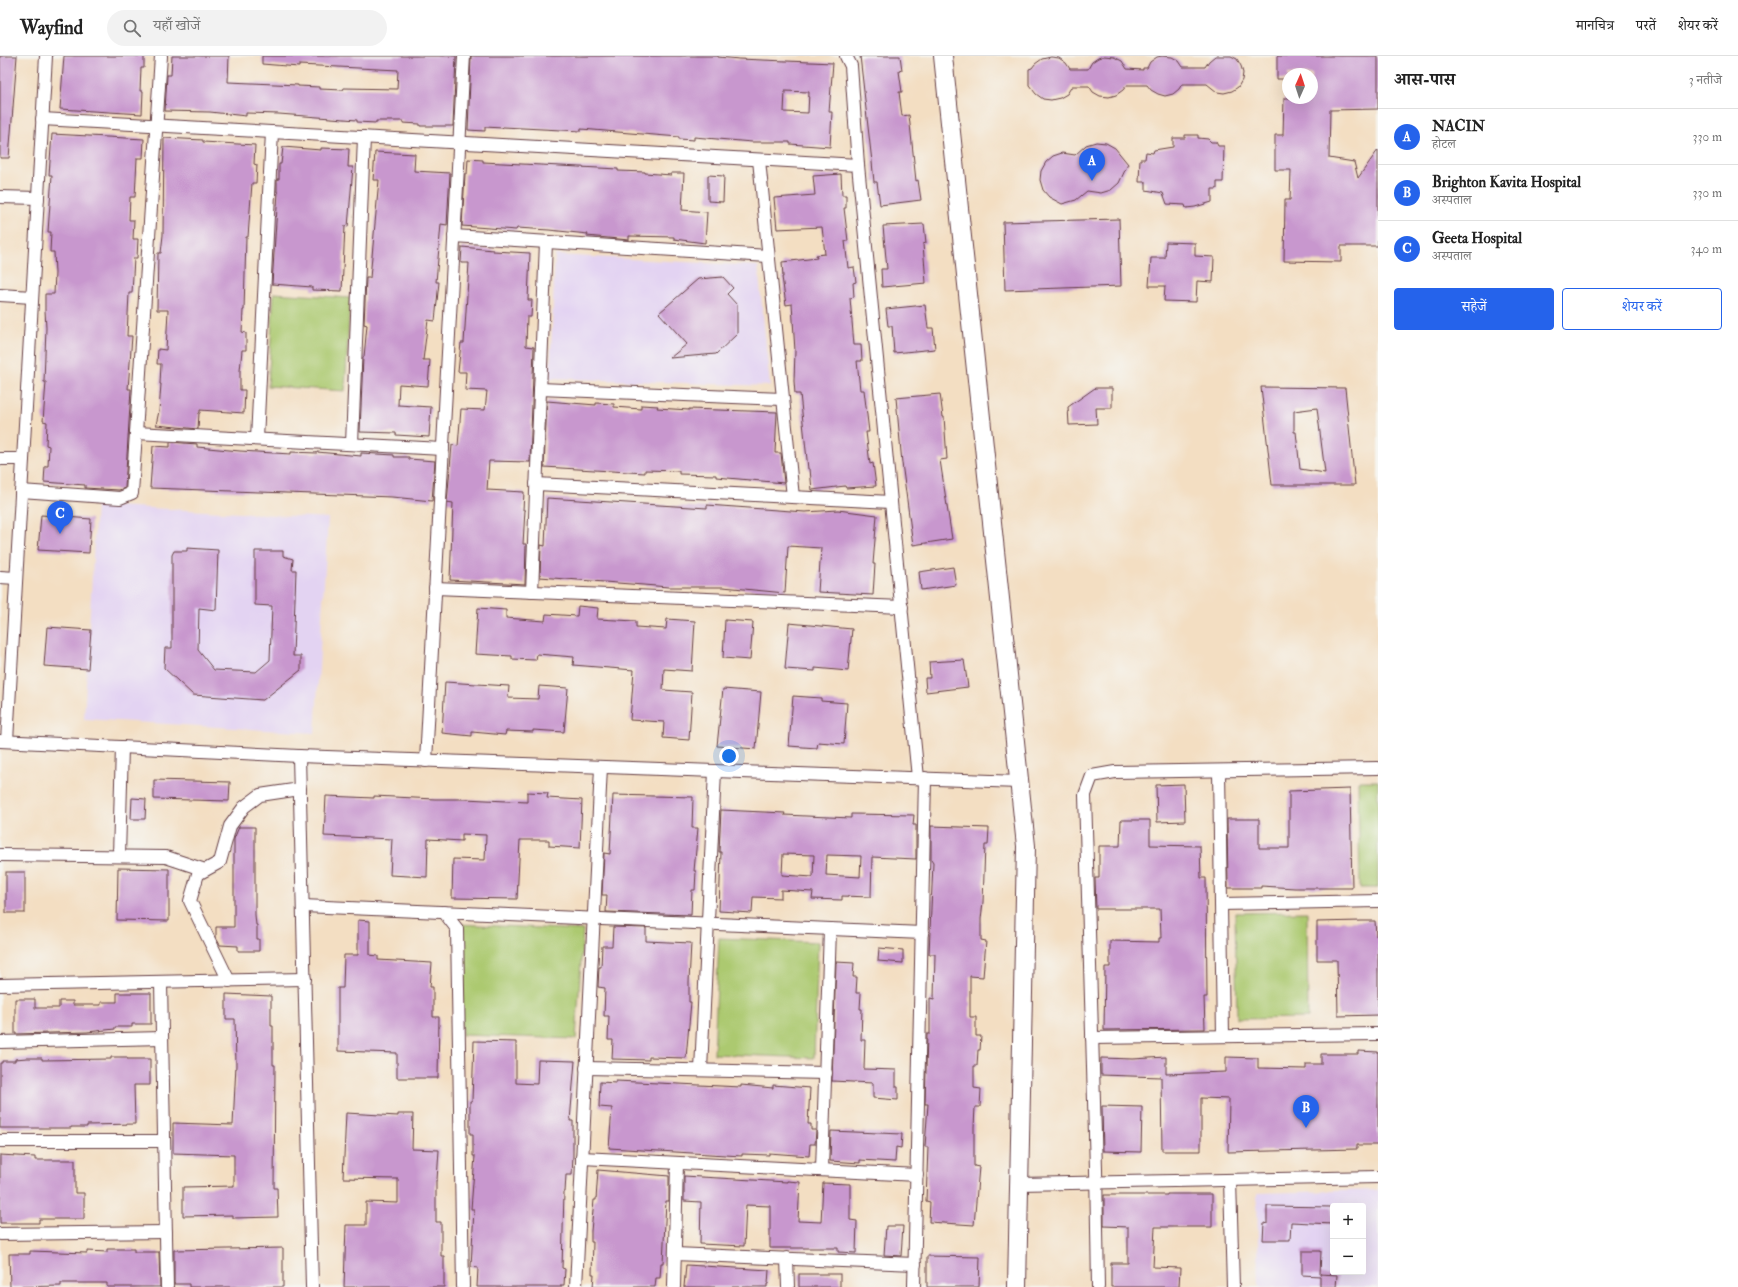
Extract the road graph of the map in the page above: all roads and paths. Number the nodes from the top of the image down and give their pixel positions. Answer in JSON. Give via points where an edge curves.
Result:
{"nodes":[{"id":1,"x":46,"y":56,"type":"edge"},
{"id":2,"x":161,"y":56,"type":"edge"},
{"id":3,"x":464,"y":56,"type":"edge"},
{"id":4,"x":846,"y":56,"type":"edge"},
{"id":5,"x":943,"y":56,"type":"edge"},
{"id":6,"x":42,"y":119,"type":"junction"},
{"id":7,"x":156,"y":126,"type":"junction"},
{"id":8,"x":272,"y":132,"type":"junction"},
{"id":9,"x":364,"y":137,"type":"junction"},
{"id":10,"x":459,"y":143,"type":"junction"},
{"id":11,"x":759,"y":160,"type":"junction"},
{"id":12,"x":858,"y":166,"type":"junction"},
{"id":13,"x":0,"y":197,"type":"edge"},
{"id":14,"x":38,"y":198,"type":"junction"},
{"id":15,"x":454,"y":236,"type":"junction"},
{"id":16,"x":546,"y":242,"type":"junction"},
{"id":17,"x":768,"y":256,"type":"junction"},
{"id":18,"x":0,"y":295,"type":"edge"},
{"id":19,"x":32,"y":297,"type":"junction"},
{"id":20,"x":540,"y":389,"type":"junction"},
{"id":21,"x":783,"y":399,"type":"junction"},
{"id":22,"x":136,"y":433,"type":"junction"},
{"id":23,"x":257,"y":439,"type":"junction"},
{"id":24,"x":352,"y":444,"type":"junction"},
{"id":25,"x":443,"y":449,"type":"junction"},
{"id":26,"x":0,"y":459,"type":"edge"},
{"id":27,"x":23,"y":459,"type":"junction"},
{"id":28,"x":536,"y":484,"type":"junction"},
{"id":29,"x":21,"y":491,"type":"junction"},
{"id":30,"x":793,"y":497,"type":"junction"},
{"id":31,"x":891,"y":502,"type":"junction"},
{"id":32,"x":0,"y":577,"type":"edge"},
{"id":33,"x":16,"y":578,"type":"junction"},
{"id":34,"x":435,"y":588,"type":"junction"},
{"id":35,"x":532,"y":592,"type":"junction"},
{"id":36,"x":902,"y":607,"type":"junction"},
{"id":37,"x":4,"y":741,"type":"edge"},
{"id":38,"x":122,"y":747,"type":"junction"},
{"id":39,"x":299,"y":756,"type":"junction"},
{"id":40,"x":426,"y":761,"type":"junction"},
{"id":41,"x":600,"y":767,"type":"junction"},
{"id":42,"x":1378,"y":768,"type":"edge"},
{"id":43,"x":715,"y":771,"type":"junction"},
{"id":44,"x":1219,"y":771,"type":"junction"},
{"id":45,"x":922,"y":778,"type":"junction"},
{"id":46,"x":1019,"y":782,"type":"junction"},
{"id":47,"x":300,"y":789,"type":"junction"},
{"id":48,"x":0,"y":855,"type":"edge"},
{"id":49,"x":119,"y":856,"type":"junction"},
{"id":50,"x":205,"y":870,"type":"junction"},
{"id":51,"x":1378,"y":901,"type":"edge"},
{"id":52,"x":1221,"y":904,"type":"junction"},
{"id":53,"x":303,"y":906,"type":"junction"},
{"id":54,"x":444,"y":912,"type":"junction"},
{"id":55,"x":593,"y":918,"type":"junction"},
{"id":56,"x":708,"y":924,"type":"junction"},
{"id":57,"x":830,"y":929,"type":"junction"},
{"id":58,"x":922,"y":933,"type":"junction"},
{"id":59,"x":305,"y":979,"type":"junction"},
{"id":60,"x":229,"y":981,"type":"junction"},
{"id":61,"x":161,"y":983,"type":"junction"},
{"id":62,"x":0,"y":985,"type":"edge"},
{"id":63,"x":1378,"y":1034,"type":"edge"},
{"id":64,"x":1223,"y":1036,"type":"junction"},
{"id":65,"x":162,"y":1038,"type":"junction"},
{"id":66,"x":1092,"y":1038,"type":"junction"},
{"id":67,"x":0,"y":1042,"type":"edge"},
{"id":68,"x":586,"y":1068,"type":"junction"},
{"id":69,"x":701,"y":1070,"type":"junction"},
{"id":70,"x":826,"y":1073,"type":"junction"},
{"id":71,"x":0,"y":1140,"type":"edge"},
{"id":72,"x":164,"y":1141,"type":"junction"},
{"id":73,"x":582,"y":1158,"type":"junction"},
{"id":74,"x":677,"y":1163,"type":"junction"},
{"id":75,"x":822,"y":1170,"type":"junction"},
{"id":76,"x":917,"y":1175,"type":"junction"},
{"id":77,"x":1378,"y":1177,"type":"edge"},
{"id":78,"x":1230,"y":1180,"type":"junction"},
{"id":79,"x":1097,"y":1182,"type":"junction"},
{"id":80,"x":1019,"y":1184,"type":"junction"},
{"id":81,"x":166,"y":1232,"type":"junction"},
{"id":82,"x":0,"y":1234,"type":"edge"},
{"id":83,"x":675,"y":1254,"type":"junction"},
{"id":84,"x":787,"y":1258,"type":"junction"},
{"id":85,"x":915,"y":1264,"type":"junction"},
{"id":86,"x":166,"y":1287,"type":"edge"},
{"id":87,"x":312,"y":1287,"type":"edge"},
{"id":88,"x":463,"y":1287,"type":"edge"},
{"id":89,"x":576,"y":1287,"type":"edge"},
{"id":90,"x":674,"y":1287,"type":"edge"},
{"id":91,"x":788,"y":1287,"type":"edge"},
{"id":92,"x":914,"y":1287,"type":"edge"},
{"id":93,"x":1017,"y":1287,"type":"edge"},
{"id":94,"x":1098,"y":1287,"type":"edge"},
{"id":95,"x":1233,"y":1287,"type":"edge"}],
"edges":[{"from":1,"to":6,"type":"street"},
{"from":2,"to":7,"type":"street"},
{"from":3,"to":10,"type":"street"},
{"from":4,"to":12,"type":"street","via":[[851,66]]},
{"from":5,"to":46,"type":"street"},
{"from":6,"to":7,"type":"street"},
{"from":6,"to":14,"type":"street"},
{"from":7,"to":8,"type":"street"},
{"from":7,"to":22,"type":"street"},
{"from":8,"to":9,"type":"street"},
{"from":8,"to":23,"type":"street"},
{"from":9,"to":10,"type":"street"},
{"from":9,"to":24,"type":"street"},
{"from":10,"to":11,"type":"street"},
{"from":10,"to":15,"type":"street"},
{"from":11,"to":12,"type":"street"},
{"from":11,"to":17,"type":"street"},
{"from":12,"to":31,"type":"street"},
{"from":13,"to":14,"type":"street"},
{"from":14,"to":19,"type":"street"},
{"from":15,"to":16,"type":"street"},
{"from":15,"to":25,"type":"street"},
{"from":16,"to":17,"type":"street"},
{"from":16,"to":20,"type":"street"},
{"from":17,"to":21,"type":"street"},
{"from":18,"to":19,"type":"street"},
{"from":19,"to":27,"type":"street"},
{"from":20,"to":21,"type":"street"},
{"from":20,"to":28,"type":"street"},
{"from":21,"to":30,"type":"street"},
{"from":22,"to":23,"type":"street"},
{"from":22,"to":29,"type":"street","via":[[132,493],[120,498]]},
{"from":23,"to":24,"type":"street"},
{"from":24,"to":25,"type":"street"},
{"from":25,"to":34,"type":"street"},
{"from":26,"to":27,"type":"street"},
{"from":27,"to":29,"type":"street"},
{"from":28,"to":30,"type":"street"},
{"from":28,"to":35,"type":"street"},
{"from":29,"to":33,"type":"street"},
{"from":30,"to":31,"type":"street"},
{"from":31,"to":36,"type":"street"},
{"from":32,"to":33,"type":"street"},
{"from":33,"to":37,"type":"street"},
{"from":34,"to":35,"type":"street"},
{"from":34,"to":40,"type":"street"},
{"from":35,"to":36,"type":"street"},
{"from":36,"to":45,"type":"street"},
{"from":37,"to":38,"type":"street"},
{"from":38,"to":39,"type":"street"},
{"from":38,"to":49,"type":"street"},
{"from":39,"to":40,"type":"street"},
{"from":39,"to":47,"type":"street"},
{"from":40,"to":41,"type":"street"},
{"from":41,"to":43,"type":"street"},
{"from":41,"to":55,"type":"street"},
{"from":42,"to":44,"type":"street"},
{"from":43,"to":45,"type":"street"},
{"from":43,"to":56,"type":"street"},
{"from":44,"to":52,"type":"street"},
{"from":44,"to":66,"type":"street","via":[[1115,772],[1092,776],[1086,795]]},
{"from":45,"to":46,"type":"street"},
{"from":45,"to":58,"type":"street"},
{"from":46,"to":80,"type":"street","via":[[1026,846]]},
{"from":47,"to":50,"type":"street","via":[[260,795],[244,807],[230,826],[220,862]]},
{"from":47,"to":53,"type":"street"},
{"from":48,"to":49,"type":"street"},
{"from":49,"to":50,"type":"street","via":[[166,857]]},
{"from":50,"to":60,"type":"street","via":[[198,874],[190,901]]},
{"from":51,"to":52,"type":"street"},
{"from":52,"to":64,"type":"street"},
{"from":53,"to":54,"type":"street"},
{"from":53,"to":59,"type":"street"},
{"from":54,"to":55,"type":"street"},
{"from":54,"to":88,"type":"street","via":[[457,929]]},
{"from":55,"to":56,"type":"street"},
{"from":55,"to":68,"type":"street"},
{"from":56,"to":57,"type":"street"},
{"from":56,"to":69,"type":"street"},
{"from":57,"to":58,"type":"street"},
{"from":57,"to":70,"type":"street"},
{"from":58,"to":76,"type":"street"},
{"from":59,"to":60,"type":"street"},
{"from":59,"to":87,"type":"street"},
{"from":60,"to":61,"type":"street"},
{"from":61,"to":62,"type":"street"},
{"from":61,"to":65,"type":"street"},
{"from":63,"to":64,"type":"street"},
{"from":64,"to":66,"type":"street"},
{"from":65,"to":67,"type":"street"},
{"from":65,"to":72,"type":"street"},
{"from":66,"to":79,"type":"street"},
{"from":68,"to":69,"type":"street"},
{"from":68,"to":73,"type":"street"},
{"from":69,"to":70,"type":"street"},
{"from":70,"to":75,"type":"street"},
{"from":71,"to":72,"type":"street"},
{"from":72,"to":81,"type":"street"},
{"from":73,"to":74,"type":"street"},
{"from":73,"to":89,"type":"street"},
{"from":74,"to":75,"type":"street"},
{"from":74,"to":83,"type":"street"},
{"from":75,"to":76,"type":"street"},
{"from":76,"to":85,"type":"street"},
{"from":77,"to":78,"type":"street"},
{"from":78,"to":79,"type":"street"},
{"from":78,"to":95,"type":"street"},
{"from":79,"to":80,"type":"street"},
{"from":79,"to":94,"type":"street"},
{"from":80,"to":93,"type":"street"},
{"from":81,"to":82,"type":"street"},
{"from":81,"to":86,"type":"street"},
{"from":83,"to":84,"type":"street"},
{"from":83,"to":90,"type":"street"},
{"from":84,"to":85,"type":"street"},
{"from":84,"to":91,"type":"street"},
{"from":85,"to":92,"type":"street"}]}
